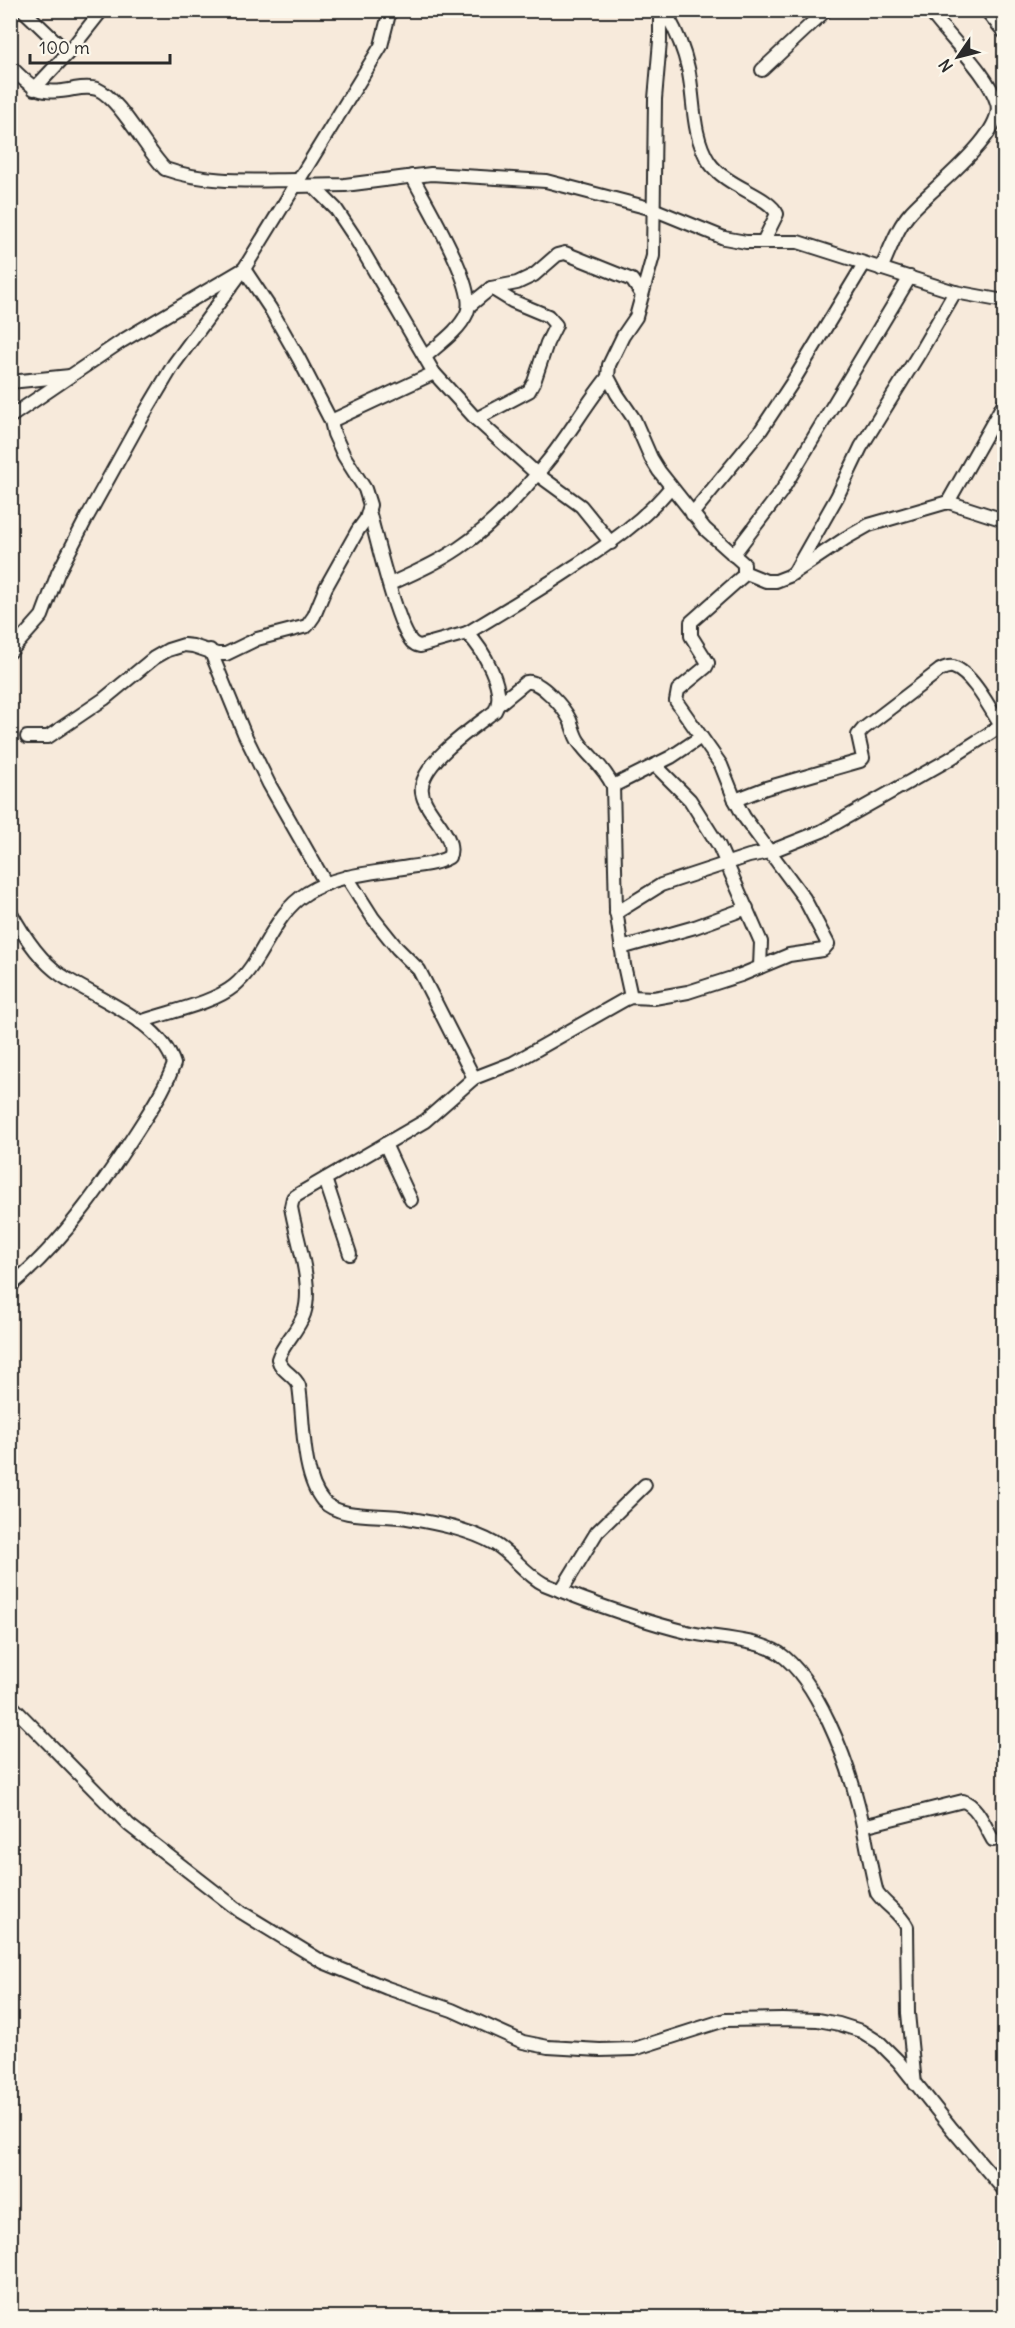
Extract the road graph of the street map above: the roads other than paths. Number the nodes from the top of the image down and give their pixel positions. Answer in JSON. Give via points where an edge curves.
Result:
{"nodes":[{"id":1,"x":23,"y":10,"type":"edge"},
{"id":2,"x":102,"y":10,"type":"edge"},
{"id":3,"x":390,"y":10,"type":"edge"},
{"id":4,"x":826,"y":10,"type":"edge"},
{"id":5,"x":929,"y":10,"type":"edge"},
{"id":6,"x":986,"y":10,"type":"edge"},
{"id":7,"x":666,"y":12,"type":"edge"},
{"id":8,"x":1005,"y":32,"type":"edge"},
{"id":9,"x":69,"y":52,"type":"junction"},
{"id":10,"x":10,"y":66,"type":"edge"},
{"id":11,"x":762,"y":70,"type":"dead end"},
{"id":12,"x":34,"y":89,"type":"junction"},
{"id":13,"x":412,"y":176,"type":"junction"},
{"id":14,"x":297,"y":183,"type":"junction"},
{"id":15,"x":313,"y":186,"type":"junction"},
{"id":16,"x":653,"y":209,"type":"junction"},
{"id":17,"x":763,"y":242,"type":"junction"},
{"id":18,"x":864,"y":264,"type":"junction"},
{"id":19,"x":244,"y":269,"type":"junction"},
{"id":20,"x":881,"y":269,"type":"junction"},
{"id":21,"x":910,"y":277,"type":"junction"},
{"id":22,"x":491,"y":288,"type":"junction"},
{"id":23,"x":955,"y":291,"type":"junction"},
{"id":24,"x":642,"y":295,"type":"junction"},
{"id":25,"x":1005,"y":301,"type":"edge"},
{"id":26,"x":469,"y":306,"type":"junction"},
{"id":27,"x":425,"y":357,"type":"junction"},
{"id":28,"x":434,"y":373,"type":"junction"},
{"id":29,"x":74,"y":375,"type":"junction"},
{"id":30,"x":608,"y":377,"type":"junction"},
{"id":31,"x":10,"y":382,"type":"edge"},
{"id":32,"x":1005,"y":403,"type":"edge"},
{"id":33,"x":10,"y":417,"type":"edge"},
{"id":34,"x":476,"y":419,"type":"junction"},
{"id":35,"x":331,"y":421,"type":"junction"},
{"id":36,"x":537,"y":474,"type":"junction"},
{"id":37,"x":671,"y":487,"type":"junction"},
{"id":38,"x":948,"y":502,"type":"junction"},
{"id":39,"x":369,"y":511,"type":"junction"},
{"id":40,"x":693,"y":514,"type":"junction"},
{"id":41,"x":1005,"y":520,"type":"edge"},
{"id":42,"x":611,"y":543,"type":"junction"},
{"id":43,"x":733,"y":555,"type":"junction"},
{"id":44,"x":744,"y":572,"type":"junction"},
{"id":45,"x":795,"y":572,"type":"junction"},
{"id":46,"x":390,"y":584,"type":"junction"},
{"id":47,"x":467,"y":633,"type":"junction"},
{"id":48,"x":210,"y":650,"type":"junction"},
{"id":49,"x":10,"y":652,"type":"edge"},
{"id":50,"x":499,"y":704,"type":"junction"},
{"id":51,"x":1003,"y":729,"type":"edge"},
{"id":52,"x":27,"y":737,"type":"dead end"},
{"id":53,"x":701,"y":737,"type":"junction"},
{"id":54,"x":655,"y":765,"type":"junction"},
{"id":55,"x":613,"y":786,"type":"junction"},
{"id":56,"x":735,"y":800,"type":"junction"},
{"id":57,"x":769,"y":852,"type":"junction"},
{"id":58,"x":726,"y":864,"type":"junction"},
{"id":59,"x":347,"y":878,"type":"junction"},
{"id":60,"x":326,"y":884,"type":"junction"},
{"id":61,"x":747,"y":908,"type":"junction"},
{"id":62,"x":616,"y":913,"type":"junction"},
{"id":63,"x":11,"y":914,"type":"edge"},
{"id":64,"x":621,"y":948,"type":"junction"},
{"id":65,"x":760,"y":967,"type":"junction"},
{"id":66,"x":631,"y":997,"type":"junction"},
{"id":67,"x":140,"y":1022,"type":"junction"},
{"id":68,"x":474,"y":1078,"type":"junction"},
{"id":69,"x":385,"y":1144,"type":"junction"},
{"id":70,"x":325,"y":1179,"type":"junction"},
{"id":71,"x":411,"y":1200,"type":"dead end"},
{"id":72,"x":351,"y":1254,"type":"dead end"},
{"id":73,"x":10,"y":1286,"type":"edge"},
{"id":74,"x":645,"y":1485,"type":"dead end"},
{"id":75,"x":561,"y":1591,"type":"junction"},
{"id":76,"x":10,"y":1704,"type":"edge"},
{"id":77,"x":863,"y":1826,"type":"junction"},
{"id":78,"x":993,"y":1840,"type":"dead end"},
{"id":79,"x":915,"y":2084,"type":"junction"},
{"id":80,"x":1005,"y":2190,"type":"edge"}],
"edges":[{"from":1,"to":9,"type":"street"},
{"from":2,"to":9,"type":"street"},
{"from":3,"to":14,"type":"street","via":[[381,46]]},
{"from":4,"to":11,"type":"street"},
{"from":5,"to":20,"type":"street","via":[[986,82],[996,101],[998,117],[975,149],[910,212]]},
{"from":6,"to":8,"type":"street"},
{"from":7,"to":16,"type":"street","via":[[655,99]]},
{"from":7,"to":17,"type":"street","via":[[685,59],[697,133],[709,162],[724,178],[774,207],[777,214]]},
{"from":9,"to":12,"type":"street"},
{"from":10,"to":12,"type":"street"},
{"from":12,"to":14,"type":"street","via":[[43,93],[96,89],[111,101],[165,169],[224,179]]},
{"from":13,"to":15,"type":"street"},
{"from":13,"to":16,"type":"street","via":[[473,175],[546,181]]},
{"from":13,"to":26,"type":"street","via":[[460,271]]},
{"from":14,"to":15,"type":"street"},
{"from":14,"to":19,"type":"street"},
{"from":15,"to":27,"type":"street","via":[[336,208]]},
{"from":16,"to":17,"type":"street","via":[[723,238]]},
{"from":16,"to":24,"type":"street","via":[[653,256]]},
{"from":17,"to":18,"type":"street","via":[[798,242]]},
{"from":18,"to":20,"type":"street"},
{"from":18,"to":40,"type":"street","via":[[761,430]]},
{"from":19,"to":29,"type":"street"},
{"from":19,"to":35,"type":"street","via":[[270,308]]},
{"from":19,"to":49,"type":"street","via":[[174,364],[81,528],[42,616]]},
{"from":20,"to":21,"type":"street"},
{"from":21,"to":23,"type":"street"},
{"from":21,"to":43,"type":"street","via":[[781,492]]},
{"from":22,"to":24,"type":"street","via":[[517,283],[566,253],[632,280]]},
{"from":22,"to":26,"type":"street"},
{"from":22,"to":34,"type":"street","via":[[548,316],[556,325],[529,390]]},
{"from":23,"to":25,"type":"street"},
{"from":23,"to":45,"type":"street","via":[[861,447]]},
{"from":24,"to":30,"type":"street","via":[[636,317],[609,364]]},
{"from":26,"to":27,"type":"street","via":[[462,322]]},
{"from":27,"to":28,"type":"street"},
{"from":28,"to":34,"type":"street"},
{"from":28,"to":35,"type":"street"},
{"from":29,"to":31,"type":"street"},
{"from":29,"to":33,"type":"street"},
{"from":30,"to":36,"type":"street"},
{"from":30,"to":37,"type":"street","via":[[634,419],[651,459]]},
{"from":32,"to":38,"type":"street"},
{"from":34,"to":36,"type":"street"},
{"from":35,"to":39,"type":"street","via":[[344,456],[365,489]]},
{"from":36,"to":42,"type":"street","via":[[581,506]]},
{"from":36,"to":46,"type":"street","via":[[460,548]]},
{"from":37,"to":40,"type":"street"},
{"from":37,"to":42,"type":"street","via":[[654,508]]},
{"from":38,"to":41,"type":"street"},
{"from":38,"to":45,"type":"street","via":[[869,525]]},
{"from":39,"to":46,"type":"street"},
{"from":39,"to":48,"type":"street","via":[[307,626],[257,639],[226,654]]},
{"from":40,"to":43,"type":"street"},
{"from":42,"to":47,"type":"street"},
{"from":43,"to":44,"type":"street","via":[[744,564]]},
{"from":44,"to":45,"type":"street","via":[[776,581]]},
{"from":44,"to":53,"type":"street","via":[[691,622],[691,636],[708,663],[678,690],[676,701]]},
{"from":46,"to":47,"type":"street","via":[[414,645]]},
{"from":47,"to":50,"type":"street","via":[[488,663]]},
{"from":48,"to":52,"type":"street","via":[[184,645],[168,650],[48,737]]},
{"from":48,"to":60,"type":"street","via":[[269,784]]},
{"from":50,"to":55,"type":"street","via":[[526,682],[534,682],[561,706],[579,742],[606,771]]},
{"from":50,"to":59,"type":"street","via":[[450,746],[422,784],[424,799],[449,841],[449,856],[433,863]]},
{"from":51,"to":56,"type":"street","via":[[964,674],[947,667],[863,729],[858,735],[863,758],[860,761]]},
{"from":51,"to":57,"type":"street","via":[[843,820]]},
{"from":53,"to":54,"type":"street"},
{"from":53,"to":56,"type":"street","via":[[721,765]]},
{"from":54,"to":55,"type":"street"},
{"from":54,"to":58,"type":"street","via":[[690,800]]},
{"from":55,"to":62,"type":"street"},
{"from":56,"to":57,"type":"street"},
{"from":57,"to":58,"type":"street"},
{"from":57,"to":65,"type":"street","via":[[804,898],[828,944],[823,950],[789,955]]},
{"from":58,"to":61,"type":"street"},
{"from":58,"to":62,"type":"street","via":[[662,885]]},
{"from":59,"to":60,"type":"street"},
{"from":59,"to":68,"type":"street","via":[[373,918],[420,970]]},
{"from":60,"to":67,"type":"street","via":[[306,893],[291,906],[255,963],[234,986],[219,996]]},
{"from":61,"to":64,"type":"street"},
{"from":61,"to":65,"type":"street","via":[[761,942]]},
{"from":62,"to":64,"type":"street"},
{"from":63,"to":67,"type":"street","via":[[40,958],[60,975]]},
{"from":64,"to":66,"type":"street"},
{"from":65,"to":66,"type":"street","via":[[670,996]]},
{"from":66,"to":68,"type":"street","via":[[513,1064]]},
{"from":67,"to":73,"type":"street","via":[[170,1052],[174,1064],[169,1079],[101,1185],[28,1272]]},
{"from":68,"to":69,"type":"street","via":[[436,1113]]},
{"from":69,"to":70,"type":"street"},
{"from":69,"to":71,"type":"street"},
{"from":70,"to":72,"type":"street"},
{"from":70,"to":75,"type":"street","via":[[293,1198],[291,1207],[307,1302],[300,1324],[278,1359],[299,1386],[305,1449],[323,1501],[345,1513],[403,1517],[480,1537],[496,1544],[531,1577]]},
{"from":74,"to":75,"type":"street","via":[[597,1532]]},
{"from":75,"to":77,"type":"street","via":[[689,1633],[764,1646],[784,1657],[802,1677],[824,1713],[850,1779]]},
{"from":76,"to":79,"type":"street","via":[[129,1825],[241,1912],[331,1965],[452,2010],[523,2042],[548,2047],[634,2049],[725,2020],[818,2020],[839,2024],[880,2043]]},
{"from":77,"to":78,"type":"street","via":[[963,1801],[977,1812]]},
{"from":77,"to":79,"type":"street","via":[[877,1893],[907,1927],[908,2013]]},
{"from":79,"to":80,"type":"street"}]}
